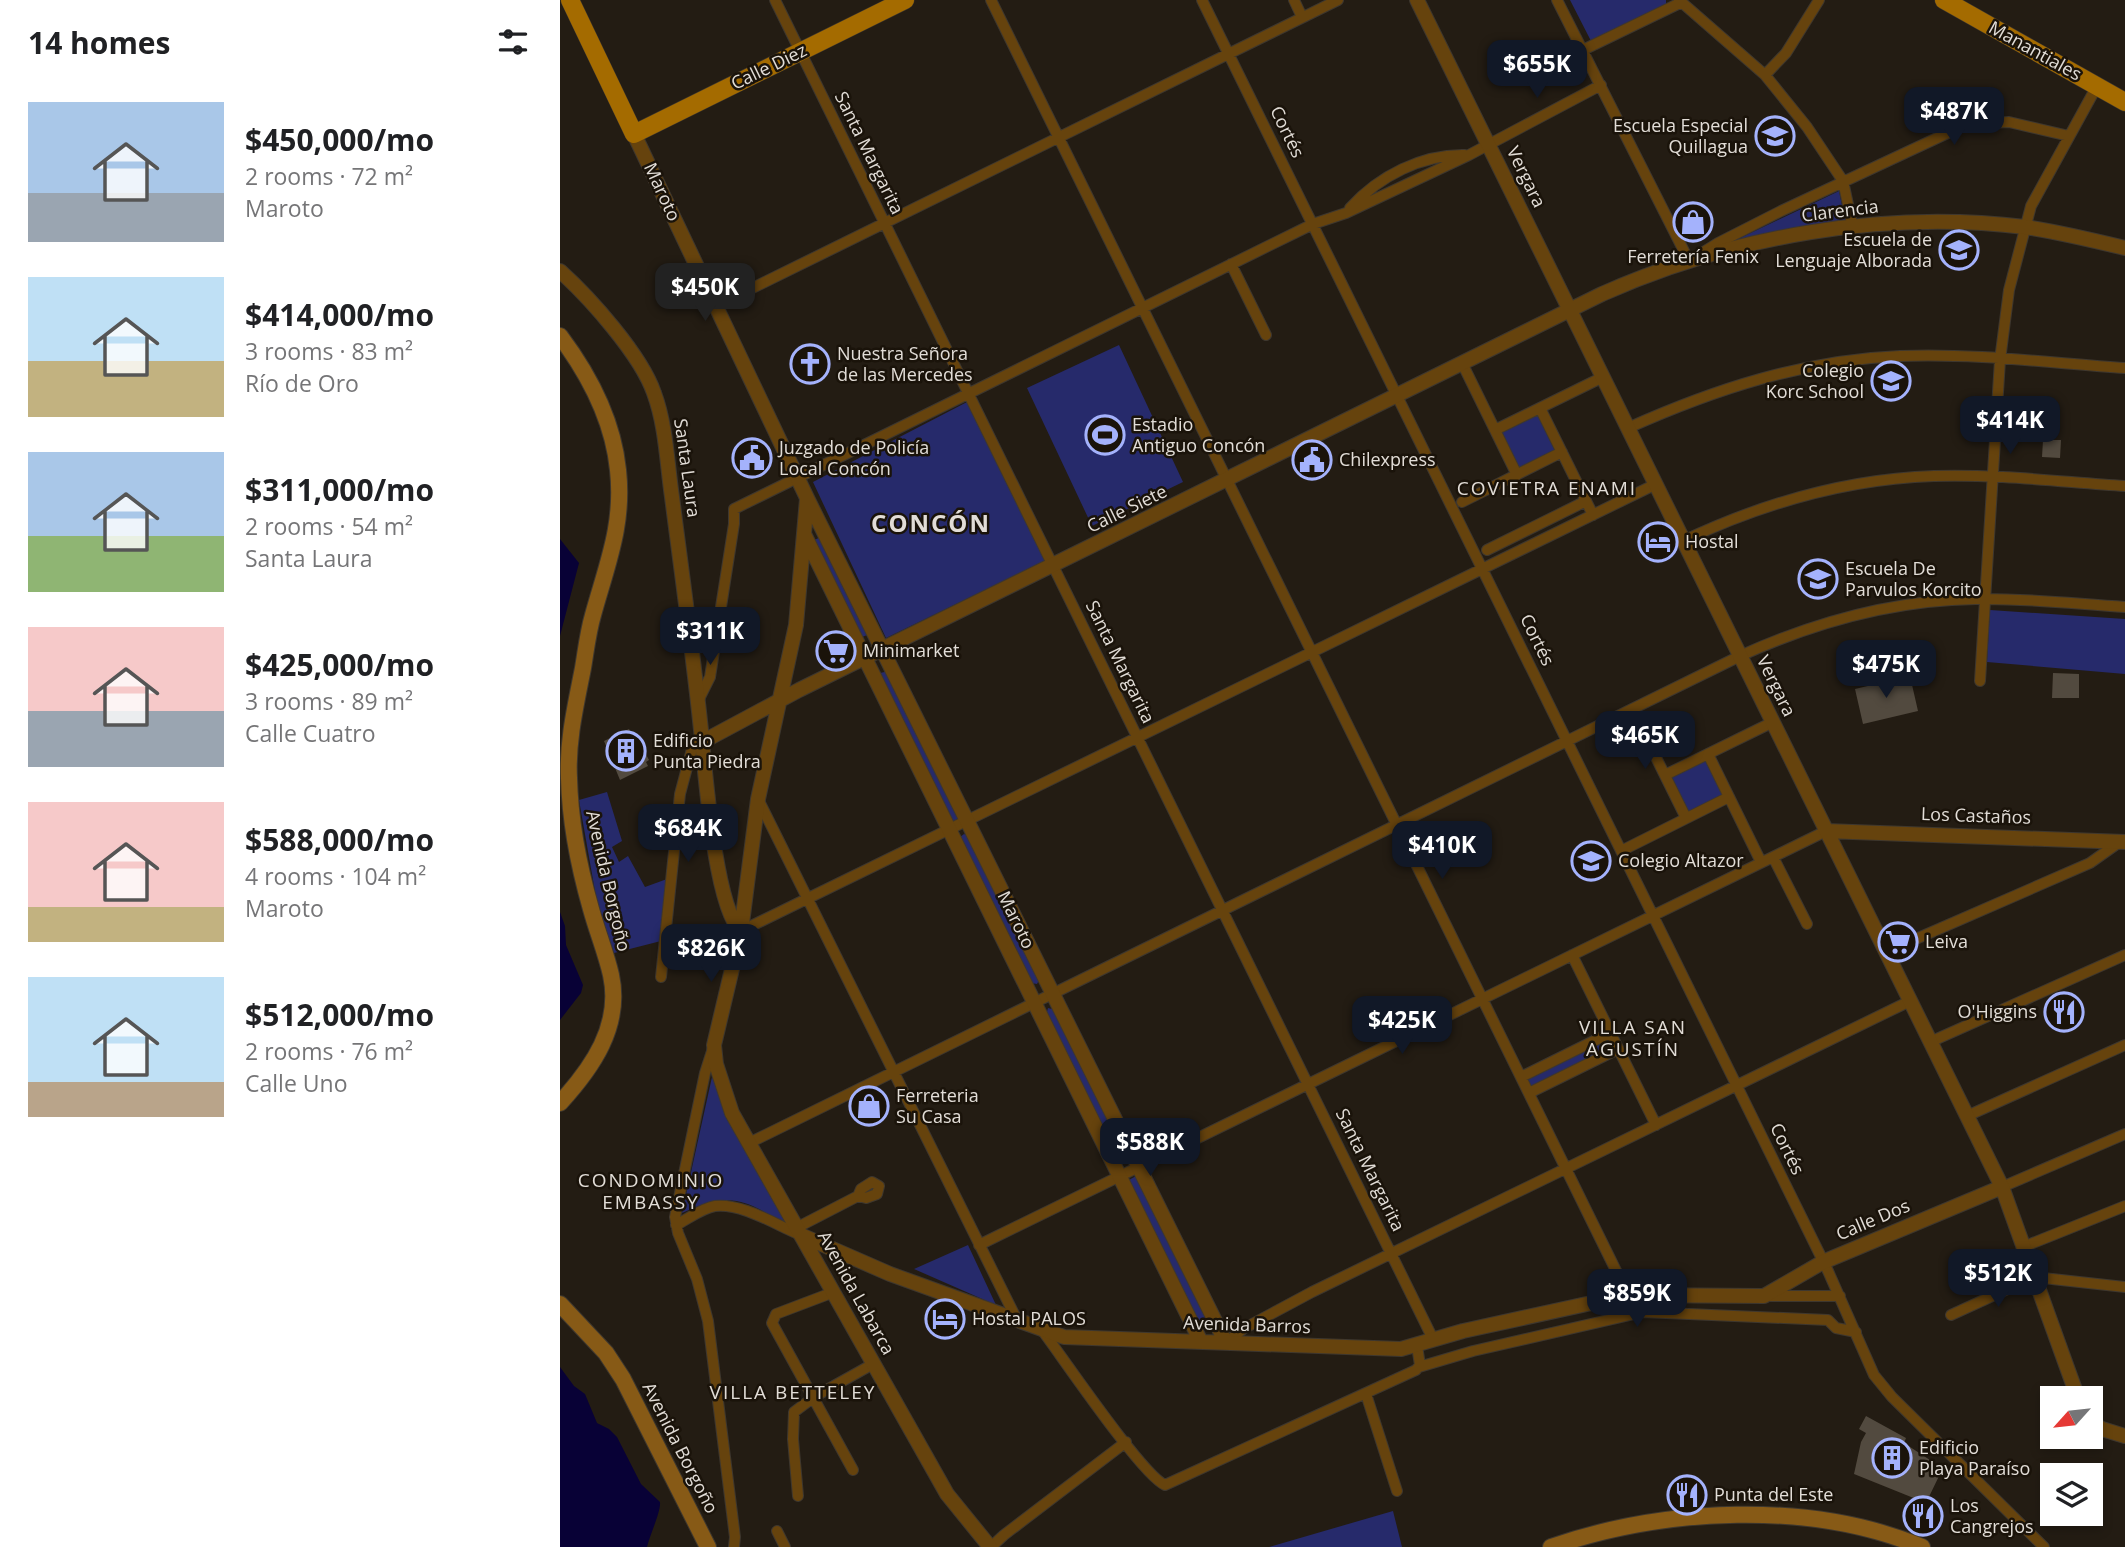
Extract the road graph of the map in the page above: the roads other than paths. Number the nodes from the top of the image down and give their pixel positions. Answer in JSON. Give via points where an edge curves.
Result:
{"nodes":[{"id":1,"x":570,"y":0,"type":"edge"},
{"id":2,"x":775,"y":0,"type":"edge"},
{"id":3,"x":905,"y":0,"type":"edge"},
{"id":4,"x":991,"y":0,"type":"edge"},
{"id":5,"x":1202,"y":0,"type":"edge"},
{"id":6,"x":1294,"y":0,"type":"edge"},
{"id":7,"x":1338,"y":0,"type":"edge"},
{"id":8,"x":1417,"y":0,"type":"edge"},
{"id":9,"x":1558,"y":0,"type":"edge"},
{"id":10,"x":1819,"y":0,"type":"edge"},
{"id":11,"x":1944,"y":0,"type":"edge"},
{"id":12,"x":1680,"y":1,"type":"edge"},
{"id":13,"x":1302,"y":17,"type":"junction"},
{"id":14,"x":1583,"y":50,"type":"junction"},
{"id":15,"x":800,"y":52,"type":"junction"},
{"id":16,"x":1229,"y":54,"type":"junction"},
{"id":17,"x":1765,"y":75,"type":"junction"},
{"id":18,"x":1601,"y":85,"type":"junction"},
{"id":19,"x":2097,"y":86,"type":"junction"},
{"id":20,"x":2125,"y":102,"type":"edge"},
{"id":21,"x":634,"y":134,"type":"junction"},
{"id":22,"x":2068,"y":136,"type":"junction"},
{"id":23,"x":1058,"y":137,"type":"junction"},
{"id":24,"x":1487,"y":142,"type":"junction"},
{"id":25,"x":1843,"y":181,"type":"junction"},
{"id":26,"x":884,"y":223,"type":"junction"},
{"id":27,"x":1313,"y":224,"type":"junction"},
{"id":28,"x":2025,"y":227,"type":"junction"},
{"id":29,"x":1853,"y":228,"type":"junction"},
{"id":30,"x":2125,"y":248,"type":"edge"},
{"id":31,"x":1689,"y":261,"type":"junction"},
{"id":32,"x":1231,"y":264,"type":"junction"},
{"id":33,"x":560,"y":271,"type":"edge"},
{"id":34,"x":716,"y":306,"type":"junction"},
{"id":35,"x":1143,"y":308,"type":"junction"},
{"id":36,"x":1570,"y":311,"type":"junction"},
{"id":37,"x":1266,"y":335,"type":"dead end"},
{"id":38,"x":560,"y":336,"type":"edge"},
{"id":39,"x":2000,"y":360,"type":"junction"},
{"id":40,"x":1463,"y":365,"type":"junction"},
{"id":41,"x":2125,"y":368,"type":"edge"},
{"id":42,"x":1603,"y":377,"type":"junction"},
{"id":43,"x":968,"y":394,"type":"junction"},
{"id":44,"x":1398,"y":397,"type":"junction"},
{"id":45,"x":1540,"y":408,"type":"junction"},
{"id":46,"x":1628,"y":428,"type":"junction"},
{"id":47,"x":1495,"y":430,"type":"junction"},
{"id":48,"x":1562,"y":453,"type":"junction"},
{"id":49,"x":1517,"y":475,"type":"junction"},
{"id":50,"x":1993,"y":477,"type":"junction"},
{"id":51,"x":797,"y":478,"type":"junction"},
{"id":52,"x":1227,"y":481,"type":"junction"},
{"id":53,"x":1656,"y":484,"type":"junction"},
{"id":54,"x":2125,"y":486,"type":"edge"},
{"id":55,"x":807,"y":498,"type":"junction"},
{"id":56,"x":1586,"y":501,"type":"junction"},
{"id":57,"x":1462,"y":502,"type":"dead end"},
{"id":58,"x":1593,"y":515,"type":"junction"},
{"id":59,"x":805,"y":535,"type":"junction"},
{"id":60,"x":1683,"y":541,"type":"junction"},
{"id":61,"x":1488,"y":550,"type":"dead end"},
{"id":62,"x":1053,"y":567,"type":"junction"},
{"id":63,"x":1482,"y":569,"type":"junction"},
{"id":64,"x":1986,"y":598,"type":"junction"},
{"id":65,"x":2125,"y":607,"type":"edge"},
{"id":66,"x":883,"y":650,"type":"junction"},
{"id":67,"x":1312,"y":652,"type":"junction"},
{"id":68,"x":1740,"y":656,"type":"junction"},
{"id":69,"x":865,"y":657,"type":"junction"},
{"id":70,"x":1980,"y":681,"type":"dead end"},
{"id":71,"x":780,"y":699,"type":"junction"},
{"id":72,"x":696,"y":703,"type":"junction"},
{"id":73,"x":1632,"y":709,"type":"junction"},
{"id":74,"x":1773,"y":722,"type":"junction"},
{"id":75,"x":1137,"y":737,"type":"junction"},
{"id":76,"x":702,"y":741,"type":"junction"},
{"id":77,"x":1567,"y":741,"type":"junction"},
{"id":78,"x":1708,"y":754,"type":"junction"},
{"id":79,"x":1665,"y":775,"type":"junction"},
{"id":80,"x":1729,"y":797,"type":"junction"},
{"id":81,"x":758,"y":799,"type":"junction"},
{"id":82,"x":1686,"y":818,"type":"junction"},
{"id":83,"x":967,"y":821,"type":"junction"},
{"id":84,"x":1396,"y":825,"type":"junction"},
{"id":85,"x":951,"y":829,"type":"junction"},
{"id":86,"x":1826,"y":831,"type":"junction"},
{"id":87,"x":2123,"y":842,"type":"edge"},
{"id":88,"x":1621,"y":850,"type":"junction"},
{"id":89,"x":1773,"y":857,"type":"junction"},
{"id":90,"x":1762,"y":862,"type":"junction"},
{"id":91,"x":807,"y":899,"type":"junction"},
{"id":92,"x":1222,"y":910,"type":"junction"},
{"id":93,"x":1653,"y":916,"type":"junction"},
{"id":94,"x":1807,"y":924,"type":"dead end"},
{"id":95,"x":741,"y":931,"type":"junction"},
{"id":96,"x":1886,"y":952,"type":"junction"},
{"id":97,"x":2125,"y":955,"type":"edge"},
{"id":98,"x":1572,"y":956,"type":"junction"},
{"id":99,"x":661,"y":977,"type":"dead end"},
{"id":100,"x":1053,"y":994,"type":"junction"},
{"id":101,"x":1482,"y":1000,"type":"junction"},
{"id":102,"x":1910,"y":1000,"type":"junction"},
{"id":103,"x":1035,"y":1002,"type":"junction"},
{"id":104,"x":1610,"y":1033,"type":"junction"},
{"id":105,"x":1930,"y":1042,"type":"junction"},
{"id":106,"x":714,"y":1045,"type":"junction"},
{"id":107,"x":2124,"y":1047,"type":"edge"},
{"id":108,"x":1618,"y":1049,"type":"junction"},
{"id":109,"x":894,"y":1072,"type":"junction"},
{"id":110,"x":1521,"y":1077,"type":"junction"},
{"id":111,"x":1307,"y":1083,"type":"junction"},
{"id":112,"x":1737,"y":1086,"type":"junction"},
{"id":113,"x":1528,"y":1093,"type":"junction"},
{"id":114,"x":560,"y":1103,"type":"edge"},
{"id":115,"x":1967,"y":1116,"type":"junction"},
{"id":116,"x":1656,"y":1125,"type":"junction"},
{"id":117,"x":2125,"y":1134,"type":"edge"},
{"id":118,"x":749,"y":1143,"type":"junction"},
{"id":119,"x":1138,"y":1166,"type":"junction"},
{"id":120,"x":1566,"y":1169,"type":"junction"},
{"id":121,"x":1120,"y":1175,"type":"junction"},
{"id":122,"x":2002,"y":1187,"type":"junction"},
{"id":123,"x":858,"y":1196,"type":"dead end"},
{"id":124,"x":2125,"y":1206,"type":"edge"},
{"id":125,"x":676,"y":1225,"type":"junction"},
{"id":126,"x":800,"y":1231,"type":"junction"},
{"id":127,"x":979,"y":1245,"type":"junction"},
{"id":128,"x":2023,"y":1247,"type":"junction"},
{"id":129,"x":1391,"y":1253,"type":"junction"},
{"id":130,"x":1823,"y":1262,"type":"junction"},
{"id":131,"x":2034,"y":1277,"type":"junction"},
{"id":132,"x":2125,"y":1287,"type":"edge"},
{"id":133,"x":834,"y":1292,"type":"junction"},
{"id":134,"x":1628,"y":1295,"type":"junction"},
{"id":135,"x":1764,"y":1296,"type":"junction"},
{"id":136,"x":1840,"y":1296,"type":"junction"},
{"id":137,"x":560,"y":1304,"type":"edge"},
{"id":138,"x":1951,"y":1315,"type":"dead end"},
{"id":139,"x":1016,"y":1318,"type":"junction"},
{"id":140,"x":1042,"y":1330,"type":"junction"},
{"id":141,"x":1856,"y":1332,"type":"junction"},
{"id":142,"x":1433,"y":1339,"type":"junction"},
{"id":143,"x":1201,"y":1342,"type":"junction"},
{"id":144,"x":1226,"y":1343,"type":"junction"},
{"id":145,"x":1417,"y":1346,"type":"junction"},
{"id":146,"x":873,"y":1364,"type":"junction"},
{"id":147,"x":1419,"y":1367,"type":"junction"},
{"id":148,"x":2074,"y":1386,"type":"edge"},
{"id":149,"x":1366,"y":1394,"type":"junction"},
{"id":150,"x":814,"y":1396,"type":"junction"},
{"id":151,"x":2104,"y":1427,"type":"edge"},
{"id":152,"x":2125,"y":1436,"type":"edge"},
{"id":153,"x":1126,"y":1442,"type":"junction"},
{"id":154,"x":853,"y":1470,"type":"dead end"},
{"id":155,"x":1397,"y":1491,"type":"dead end"},
{"id":156,"x":798,"y":1496,"type":"dead end"},
{"id":157,"x":777,"y":1531,"type":"dead end"},
{"id":158,"x":708,"y":1547,"type":"edge"},
{"id":159,"x":734,"y":1547,"type":"edge"},
{"id":160,"x":785,"y":1547,"type":"edge"},
{"id":161,"x":991,"y":1547,"type":"edge"},
{"id":162,"x":1551,"y":1547,"type":"edge"},
{"id":163,"x":1922,"y":1547,"type":"edge"},
{"id":164,"x":2044,"y":1547,"type":"edge"}],
"edges":[{"from":1,"to":21,"type":"main road","name":"Maroto"},
{"from":2,"to":15,"type":"street","name":"Santa Margarita"},
{"from":3,"to":15,"type":"main road","name":"Calle Diez"},
{"from":4,"to":23,"type":"street"},
{"from":5,"to":16,"type":"street","name":"Cortés"},
{"from":6,"to":13,"type":"street"},
{"from":7,"to":13,"type":"street"},
{"from":8,"to":24,"type":"street","name":"Vergara"},
{"from":9,"to":14,"type":"street"},
{"from":10,"to":17,"type":"street","via":[[1786,52]]},
{"from":11,"to":19,"type":"main road","name":"Manantiales"},
{"from":12,"to":14,"type":"street"},
{"from":12,"to":17,"type":"street"},
{"from":13,"to":16,"type":"street"},
{"from":14,"to":18,"type":"street"},
{"from":15,"to":21,"type":"main road","name":"Calle Diez"},
{"from":15,"to":26,"type":"street","name":"Santa Margarita"},
{"from":16,"to":23,"type":"street"},
{"from":16,"to":27,"type":"street","name":"Cortés"},
{"from":17,"to":25,"type":"street"},
{"from":18,"to":24,"type":"street"},
{"from":18,"to":31,"type":"street"},
{"from":19,"to":20,"type":"main road","name":"Manantiales"},
{"from":19,"to":22,"type":"street"},
{"from":21,"to":34,"type":"street","name":"Maroto"},
{"from":22,"to":25,"type":"street","via":[[2009,122],[1967,124]]},
{"from":22,"to":28,"type":"street","via":[[2031,206]]},
{"from":23,"to":26,"type":"street"},
{"from":23,"to":35,"type":"street"},
{"from":24,"to":27,"type":"street","via":[[1468,155],[1434,157],[1405,168],[1373,187],[1346,213]]},
{"from":24,"to":36,"type":"street","name":"Vergara"},
{"from":25,"to":29,"type":"street"},
{"from":25,"to":31,"type":"street"},
{"from":26,"to":34,"type":"street"},
{"from":26,"to":43,"type":"street","name":"Santa Margarita"},
{"from":27,"to":32,"type":"street"},
{"from":27,"to":44,"type":"street","name":"Cortés"},
{"from":28,"to":29,"type":"street","name":"Clarencia","via":[[1940,223]]},
{"from":28,"to":30,"type":"street","name":"Clarencia"},
{"from":28,"to":39,"type":"street","via":[[2009,290]]},
{"from":29,"to":31,"type":"street","name":"Clarencia","via":[[1782,238]]},
{"from":31,"to":36,"type":"street","name":"Clarencia"},
{"from":32,"to":35,"type":"street"},
{"from":32,"to":37,"type":"street"},
{"from":33,"to":72,"type":"street","name":"Santa Laura","via":[[637,361],[656,399]]},
{"from":34,"to":51,"type":"street","name":"Maroto"},
{"from":35,"to":43,"type":"street"},
{"from":35,"to":52,"type":"street"},
{"from":36,"to":40,"type":"street","name":"Calle Siete"},
{"from":36,"to":42,"type":"street","name":"Vergara"},
{"from":38,"to":114,"type":"main road","name":"Avenida Borgoño","via":[[606,415],[620,489],[615,542],[592,617],[575,709],[568,775],[575,837],[611,977],[612,1004],[599,1052],[589,1071]]},
{"from":39,"to":41,"type":"street"},
{"from":39,"to":46,"type":"street","via":[[1900,356],[1801,368],[1718,390]]},
{"from":39,"to":50,"type":"street"},
{"from":40,"to":44,"type":"street","name":"Calle Siete"},
{"from":40,"to":47,"type":"street"},
{"from":42,"to":45,"type":"street"},
{"from":42,"to":46,"type":"street","name":"Vergara"},
{"from":43,"to":51,"type":"street"},
{"from":43,"to":62,"type":"street","name":"Santa Margarita"},
{"from":44,"to":52,"type":"street","name":"Calle Siete"},
{"from":44,"to":63,"type":"street","name":"Cortés"},
{"from":45,"to":47,"type":"street"},
{"from":45,"to":48,"type":"street"},
{"from":46,"to":53,"type":"street","name":"Vergara"},
{"from":47,"to":49,"type":"street"},
{"from":48,"to":49,"type":"street"},
{"from":48,"to":56,"type":"street"},
{"from":49,"to":57,"type":"street"},
{"from":50,"to":54,"type":"street"},
{"from":50,"to":60,"type":"street","via":[[1907,478],[1821,491],[1756,510]]},
{"from":50,"to":64,"type":"street"},
{"from":51,"to":55,"type":"street","name":"Maroto"},
{"from":51,"to":72,"type":"street","via":[[734,509],[710,677]]},
{"from":52,"to":62,"type":"street","name":"Calle Siete"},
{"from":52,"to":67,"type":"street"},
{"from":53,"to":58,"type":"street"},
{"from":53,"to":60,"type":"street","name":"Vergara"},
{"from":55,"to":59,"type":"street","name":"Maroto"},
{"from":55,"to":66,"type":"street","name":"Maroto"},
{"from":56,"to":58,"type":"street"},
{"from":56,"to":61,"type":"street"},
{"from":58,"to":63,"type":"street"},
{"from":59,"to":69,"type":"street","name":"Maroto"},
{"from":59,"to":71,"type":"street","via":[[796,625]]},
{"from":60,"to":68,"type":"street","name":"Vergara"},
{"from":62,"to":66,"type":"street","name":"Calle Siete"},
{"from":62,"to":75,"type":"street","name":"Santa Margarita"},
{"from":63,"to":67,"type":"street"},
{"from":63,"to":77,"type":"street","name":"Cortés"},
{"from":64,"to":65,"type":"street"},
{"from":64,"to":68,"type":"street","via":[[1861,613]]},
{"from":64,"to":70,"type":"street"},
{"from":66,"to":69,"type":"street","name":"Calle Siete"},
{"from":66,"to":83,"type":"street","name":"Maroto"},
{"from":67,"to":75,"type":"street"},
{"from":67,"to":84,"type":"street"},
{"from":68,"to":73,"type":"street"},
{"from":68,"to":74,"type":"street","name":"Vergara"},
{"from":69,"to":71,"type":"street","name":"Calle Siete"},
{"from":69,"to":85,"type":"street","name":"Maroto"},
{"from":71,"to":76,"type":"street","name":"Calle Siete"},
{"from":71,"to":81,"type":"street"},
{"from":72,"to":76,"type":"street","name":"Santa Laura"},
{"from":73,"to":77,"type":"street"},
{"from":73,"to":79,"type":"street"},
{"from":74,"to":78,"type":"street"},
{"from":74,"to":86,"type":"street","name":"Vergara"},
{"from":75,"to":83,"type":"street"},
{"from":75,"to":92,"type":"street","name":"Santa Margarita"},
{"from":76,"to":95,"type":"street","name":"Santa Laura","via":[[726,904]]},
{"from":76,"to":99,"type":"street","via":[[692,750],[680,794]]},
{"from":77,"to":84,"type":"street"},
{"from":77,"to":88,"type":"street","name":"Cortés"},
{"from":78,"to":79,"type":"street"},
{"from":78,"to":80,"type":"street"},
{"from":79,"to":82,"type":"street"},
{"from":80,"to":82,"type":"street"},
{"from":80,"to":90,"type":"street"},
{"from":81,"to":91,"type":"street"},
{"from":81,"to":95,"type":"street"},
{"from":82,"to":88,"type":"street"},
{"from":83,"to":85,"type":"street"},
{"from":83,"to":100,"type":"street","name":"Maroto"},
{"from":84,"to":92,"type":"street"},
{"from":84,"to":101,"type":"street"},
{"from":85,"to":91,"type":"street"},
{"from":85,"to":103,"type":"street","name":"Maroto"},
{"from":86,"to":87,"type":"street","name":"Los Castaños"},
{"from":86,"to":89,"type":"street"},
{"from":86,"to":96,"type":"street","name":"Vergara"},
{"from":87,"to":96,"type":"street","via":[[2090,863]]},
{"from":88,"to":93,"type":"street","name":"Cortés"},
{"from":89,"to":90,"type":"street"},
{"from":89,"to":94,"type":"street"},
{"from":90,"to":93,"type":"street"},
{"from":91,"to":95,"type":"street"},
{"from":91,"to":109,"type":"street"},
{"from":92,"to":100,"type":"street"},
{"from":92,"to":111,"type":"street","name":"Santa Margarita"},
{"from":93,"to":98,"type":"street"},
{"from":93,"to":112,"type":"street","name":"Cortés"},
{"from":95,"to":106,"type":"street"},
{"from":96,"to":102,"type":"street","name":"Vergara"},
{"from":97,"to":105,"type":"street"},
{"from":98,"to":101,"type":"street"},
{"from":98,"to":104,"type":"street"},
{"from":100,"to":103,"type":"street"},
{"from":100,"to":119,"type":"street","name":"Maroto"},
{"from":101,"to":110,"type":"street"},
{"from":101,"to":111,"type":"street"},
{"from":102,"to":105,"type":"street","name":"Vergara"},
{"from":102,"to":112,"type":"street"},
{"from":103,"to":109,"type":"street"},
{"from":103,"to":121,"type":"street","name":"Maroto"},
{"from":104,"to":108,"type":"street"},
{"from":104,"to":110,"type":"street"},
{"from":105,"to":115,"type":"street","name":"Vergara"},
{"from":106,"to":118,"type":"street","name":"Avenida Labarca","via":[[722,1087]]},
{"from":106,"to":125,"type":"street","via":[[677,1200]]},
{"from":107,"to":115,"type":"street"},
{"from":108,"to":113,"type":"street"},
{"from":108,"to":116,"type":"street"},
{"from":109,"to":118,"type":"street"},
{"from":109,"to":127,"type":"street"},
{"from":110,"to":113,"type":"street"},
{"from":111,"to":119,"type":"street"},
{"from":111,"to":129,"type":"street","name":"Santa Margarita"},
{"from":112,"to":116,"type":"street"},
{"from":112,"to":130,"type":"street","name":"Cortés"},
{"from":113,"to":120,"type":"street"},
{"from":115,"to":122,"type":"street","name":"Vergara"},
{"from":116,"to":120,"type":"street"},
{"from":117,"to":122,"type":"street"},
{"from":118,"to":126,"type":"street","name":"Avenida Labarca"},
{"from":119,"to":121,"type":"street"},
{"from":119,"to":144,"type":"street","name":"Maroto"},
{"from":120,"to":129,"type":"street"},
{"from":120,"to":134,"type":"street"},
{"from":121,"to":127,"type":"street"},
{"from":121,"to":143,"type":"street","name":"Maroto"},
{"from":122,"to":128,"type":"street","name":"Vergara"},
{"from":122,"to":130,"type":"street","name":"Calle Dos"},
{"from":123,"to":126,"type":"street"},
{"from":124,"to":128,"type":"street"},
{"from":125,"to":126,"type":"street","name":"Avenida Barros","via":[[713,1206],[725,1206]]},
{"from":125,"to":159,"type":"street","via":[[708,1321]]},
{"from":126,"to":133,"type":"street","name":"Avenida Labarca"},
{"from":126,"to":139,"type":"street","name":"Avenida Barros","via":[[890,1273]]},
{"from":127,"to":139,"type":"street"},
{"from":128,"to":131,"type":"street","name":"Vergara"},
{"from":129,"to":142,"type":"street","name":"Santa Margarita"},
{"from":129,"to":144,"type":"street","via":[[1242,1329]]},
{"from":130,"to":135,"type":"street","name":"Calle Dos"},
{"from":130,"to":136,"type":"street","name":"Cortés"},
{"from":131,"to":132,"type":"street"},
{"from":131,"to":138,"type":"street"},
{"from":131,"to":148,"type":"street","name":"Vergara"},
{"from":133,"to":146,"type":"street","name":"Avenida Labarca"},
{"from":133,"to":150,"type":"street","via":[[772,1319]]},
{"from":134,"to":135,"type":"street","name":"Avenida Barros"},
{"from":134,"to":142,"type":"street","name":"Avenida Barros"},
{"from":135,"to":136,"type":"street","name":"Avenida Barros"},
{"from":136,"to":141,"type":"street","name":"Cortés"},
{"from":137,"to":158,"type":"main road","name":"Avenida Borgoño","via":[[606,1353],[623,1379]]},
{"from":139,"to":140,"type":"street","name":"Avenida Barros"},
{"from":140,"to":143,"type":"street","name":"Avenida Barros","via":[[1082,1339]]},
{"from":140,"to":153,"type":"street"},
{"from":141,"to":147,"type":"street","via":[[1836,1328],[1828,1320],[1643,1312]]},
{"from":141,"to":164,"type":"street","name":"Cortés","via":[[1881,1385]]},
{"from":142,"to":145,"type":"street","name":"Avenida Barros"},
{"from":143,"to":144,"type":"street","name":"Avenida Barros"},
{"from":144,"to":145,"type":"street","name":"Avenida Barros"},
{"from":145,"to":147,"type":"street"},
{"from":146,"to":150,"type":"street"},
{"from":146,"to":161,"type":"street","name":"Avenida Labarca","via":[[947,1494]]},
{"from":147,"to":149,"type":"street"},
{"from":149,"to":153,"type":"street","via":[[1169,1485],[1157,1480]]},
{"from":149,"to":155,"type":"street"},
{"from":150,"to":154,"type":"street"},
{"from":150,"to":156,"type":"street","via":[[792,1417]]},
{"from":151,"to":152,"type":"street"},
{"from":153,"to":161,"type":"street"},
{"from":157,"to":160,"type":"street"},
{"from":162,"to":163,"type":"main road","via":[[1630,1525],[1675,1518],[1747,1516],[1843,1525]]}]}
